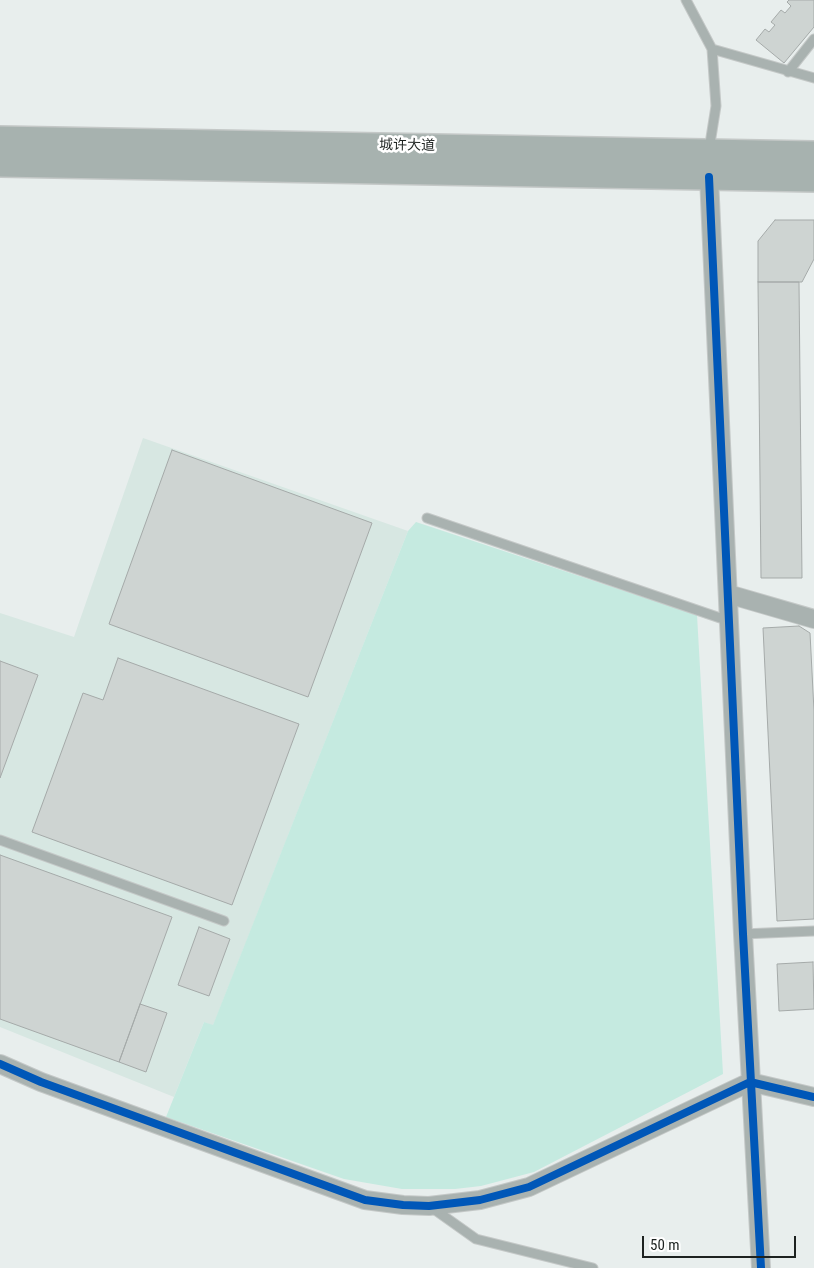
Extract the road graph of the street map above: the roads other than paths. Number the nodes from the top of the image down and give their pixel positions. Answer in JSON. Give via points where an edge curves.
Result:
{"nodes":[{"id":1,"x":686,"y":0,"type":"edge"},
{"id":2,"x":814,"y":40,"type":"edge"},
{"id":3,"x":712,"y":49,"type":"junction"},
{"id":4,"x":788,"y":72,"type":"junction"},
{"id":5,"x":814,"y":78,"type":"edge"},
{"id":6,"x":0,"y":139,"type":"edge"},
{"id":7,"x":708,"y":152,"type":"junction"},
{"id":8,"x":814,"y":154,"type":"edge"},
{"id":9,"x":0,"y":164,"type":"edge"},
{"id":10,"x":709,"y":177,"type":"junction"},
{"id":11,"x":814,"y":179,"type":"edge"},
{"id":12,"x":427,"y":518,"type":"dead end"},
{"id":13,"x":728,"y":594,"type":"junction"},
{"id":14,"x":814,"y":619,"type":"edge"},
{"id":15,"x":729,"y":621,"type":"junction"},
{"id":16,"x":0,"y":840,"type":"edge"},
{"id":17,"x":224,"y":921,"type":"dead end"},
{"id":18,"x":814,"y":931,"type":"edge"},
{"id":19,"x":743,"y":934,"type":"junction"},
{"id":20,"x":0,"y":1064,"type":"edge"},
{"id":21,"x":750,"y":1082,"type":"junction"},
{"id":22,"x":814,"y":1097,"type":"edge"},
{"id":23,"x":429,"y":1206,"type":"junction"},
{"id":24,"x":593,"y":1268,"type":"edge"},
{"id":25,"x":761,"y":1268,"type":"edge"}],
"edges":[{"from":1,"to":3,"type":"lane"},
{"from":2,"to":4,"type":"lane"},
{"from":3,"to":4,"type":"lane"},
{"from":3,"to":7,"type":"lane","via":[[716,106]]},
{"from":4,"to":5,"type":"lane"},
{"from":6,"to":7,"type":"main road","name":"城许大道"},
{"from":7,"to":8,"type":"main road","name":"城许大道"},
{"from":9,"to":10,"type":"main road","name":"城许大道"},
{"from":10,"to":11,"type":"main road","name":"城许大道"},
{"from":10,"to":13,"type":"street"},
{"from":12,"to":15,"type":"lane"},
{"from":13,"to":14,"type":"street"},
{"from":13,"to":15,"type":"street"},
{"from":15,"to":19,"type":"street"},
{"from":16,"to":17,"type":"lane"},
{"from":18,"to":19,"type":"lane"},
{"from":19,"to":21,"type":"street"},
{"from":20,"to":23,"type":"street","via":[[41,1082],[365,1200]]},
{"from":21,"to":22,"type":"street"},
{"from":21,"to":23,"type":"street","via":[[529,1187],[480,1200]]},
{"from":21,"to":25,"type":"street"},
{"from":23,"to":24,"type":"lane","via":[[476,1239]]}]}
